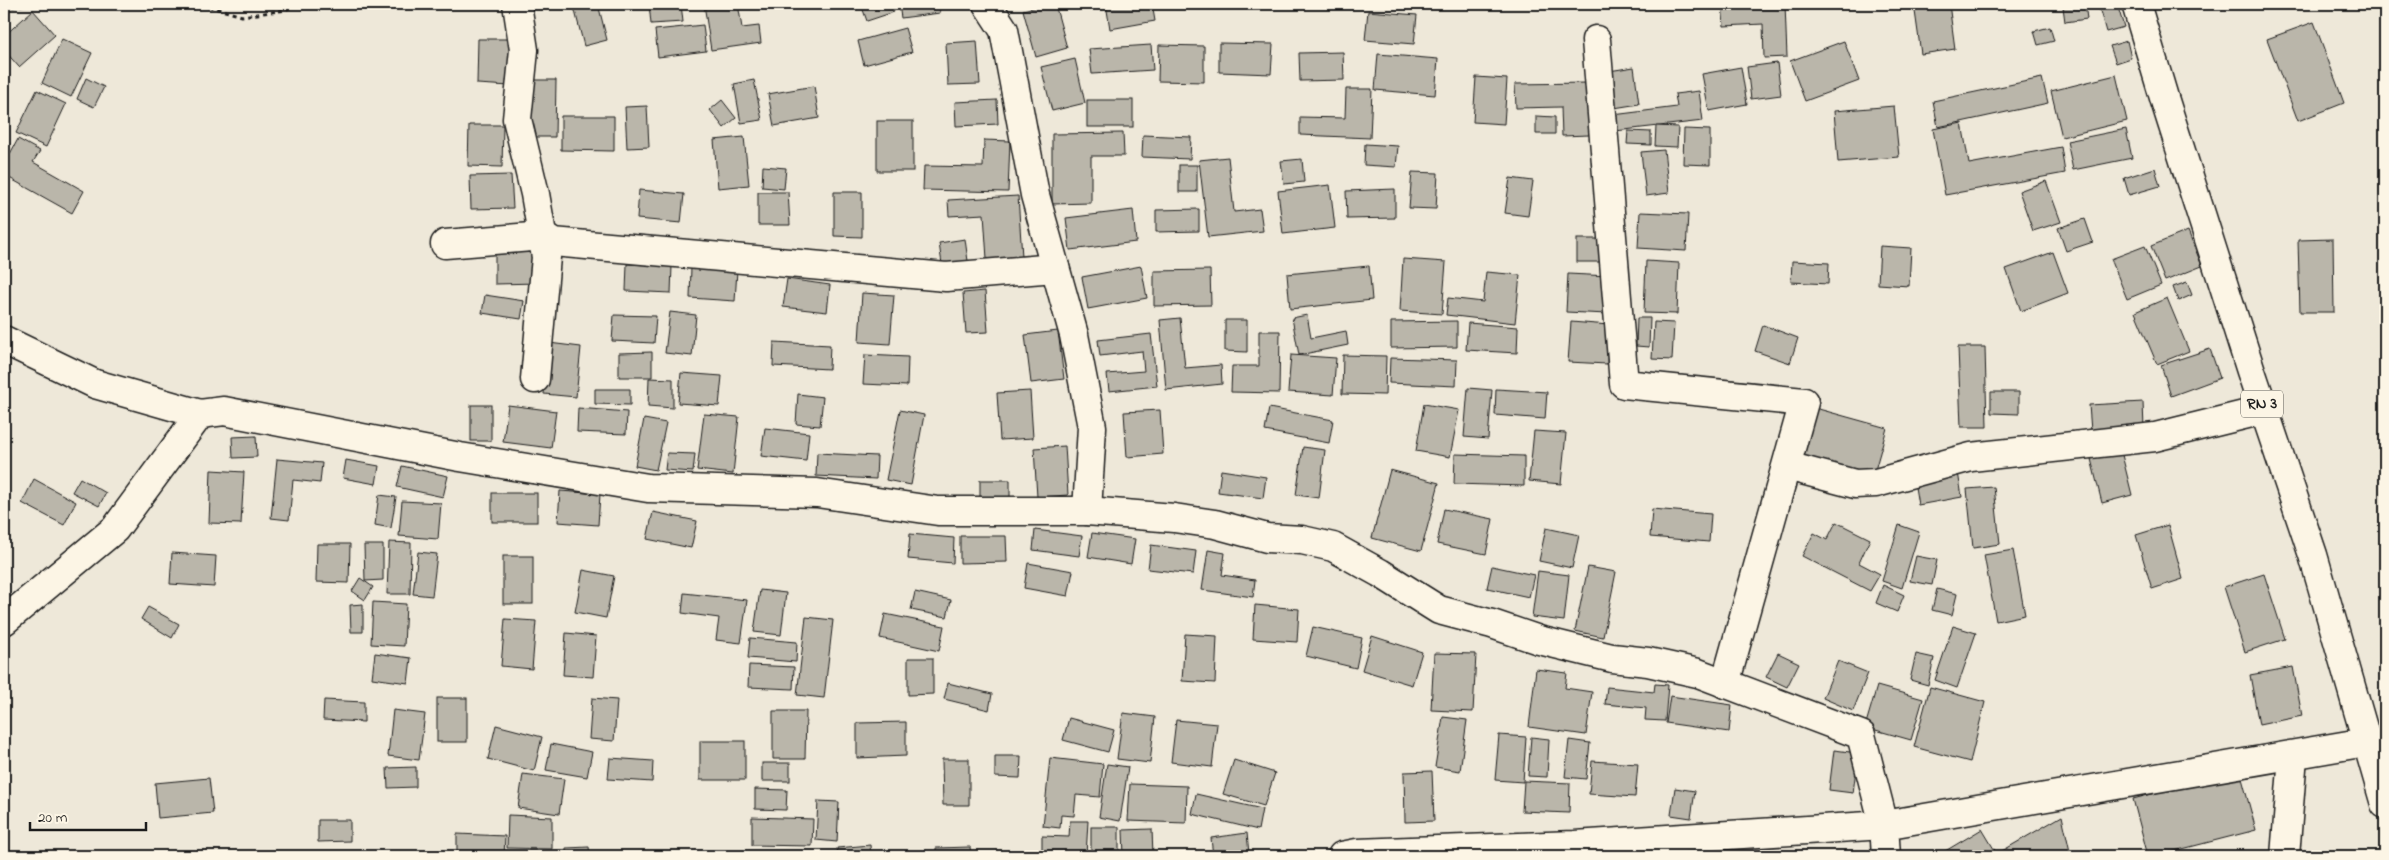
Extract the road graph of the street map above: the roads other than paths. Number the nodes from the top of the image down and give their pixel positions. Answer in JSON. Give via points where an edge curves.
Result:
{"nodes":[{"id":1,"x":517,"y":4,"type":"edge"},
{"id":2,"x":987,"y":4,"type":"edge"},
{"id":3,"x":2136,"y":4,"type":"edge"},
{"id":4,"x":1596,"y":40,"type":"dead end"},
{"id":5,"x":544,"y":236,"type":"junction"},
{"id":6,"x":445,"y":244,"type":"dead end"},
{"id":7,"x":1056,"y":268,"type":"junction"},
{"id":8,"x":4,"y":340,"type":"edge"},
{"id":9,"x":535,"y":379,"type":"dead end"},
{"id":10,"x":2264,"y":410,"type":"junction"},
{"id":11,"x":200,"y":414,"type":"junction"},
{"id":12,"x":1787,"y":466,"type":"junction"},
{"id":13,"x":1086,"y":511,"type":"junction"},
{"id":14,"x":4,"y":621,"type":"edge"},
{"id":15,"x":1725,"y":684,"type":"junction"},
{"id":16,"x":2366,"y":742,"type":"junction"},
{"id":17,"x":2293,"y":756,"type":"junction"},
{"id":18,"x":2385,"y":804,"type":"edge"},
{"id":19,"x":1884,"y":825,"type":"junction"},
{"id":20,"x":1342,"y":856,"type":"edge"},
{"id":21,"x":1886,"y":856,"type":"edge"},
{"id":22,"x":2285,"y":856,"type":"edge"}],
"edges":[{"from":1,"to":5,"type":"main road","via":[[524,50],[517,119]]},
{"from":2,"to":7,"type":"main road","via":[[1004,30],[1035,195]]},
{"from":3,"to":10,"type":"main road","number":"RN 3"},
{"from":4,"to":12,"type":"main road","via":[[1624,384],[1804,402]]},
{"from":5,"to":6,"type":"main road"},
{"from":5,"to":7,"type":"main road","via":[[552,242],[946,277]]},
{"from":5,"to":9,"type":"main road","via":[[546,257]]},
{"from":7,"to":13,"type":"main road","via":[[1074,335],[1092,427]]},
{"from":8,"to":11,"type":"main road","via":[[95,384]]},
{"from":10,"to":12,"type":"main road","via":[[2155,437],[1971,457],[1876,483],[1855,484]]},
{"from":10,"to":16,"type":"main road","number":"RN 3","via":[[2314,555]]},
{"from":11,"to":13,"type":"main road","via":[[224,411],[460,457],[648,488],[816,493],[938,511]]},
{"from":11,"to":14,"type":"main road","via":[[115,529]]},
{"from":12,"to":15,"type":"main road"},
{"from":13,"to":15,"type":"main road","via":[[1207,523],[1267,538],[1302,540],[1333,547],[1439,610],[1539,640],[1612,658],[1698,673]]},
{"from":15,"to":19,"type":"main road","via":[[1861,735]]},
{"from":16,"to":17,"type":"main road"},
{"from":16,"to":18,"type":"main road","number":"RN 3"},
{"from":17,"to":19,"type":"main road"},
{"from":17,"to":22,"type":"main road"},
{"from":19,"to":20,"type":"main road"},
{"from":19,"to":21,"type":"main road"}]}
